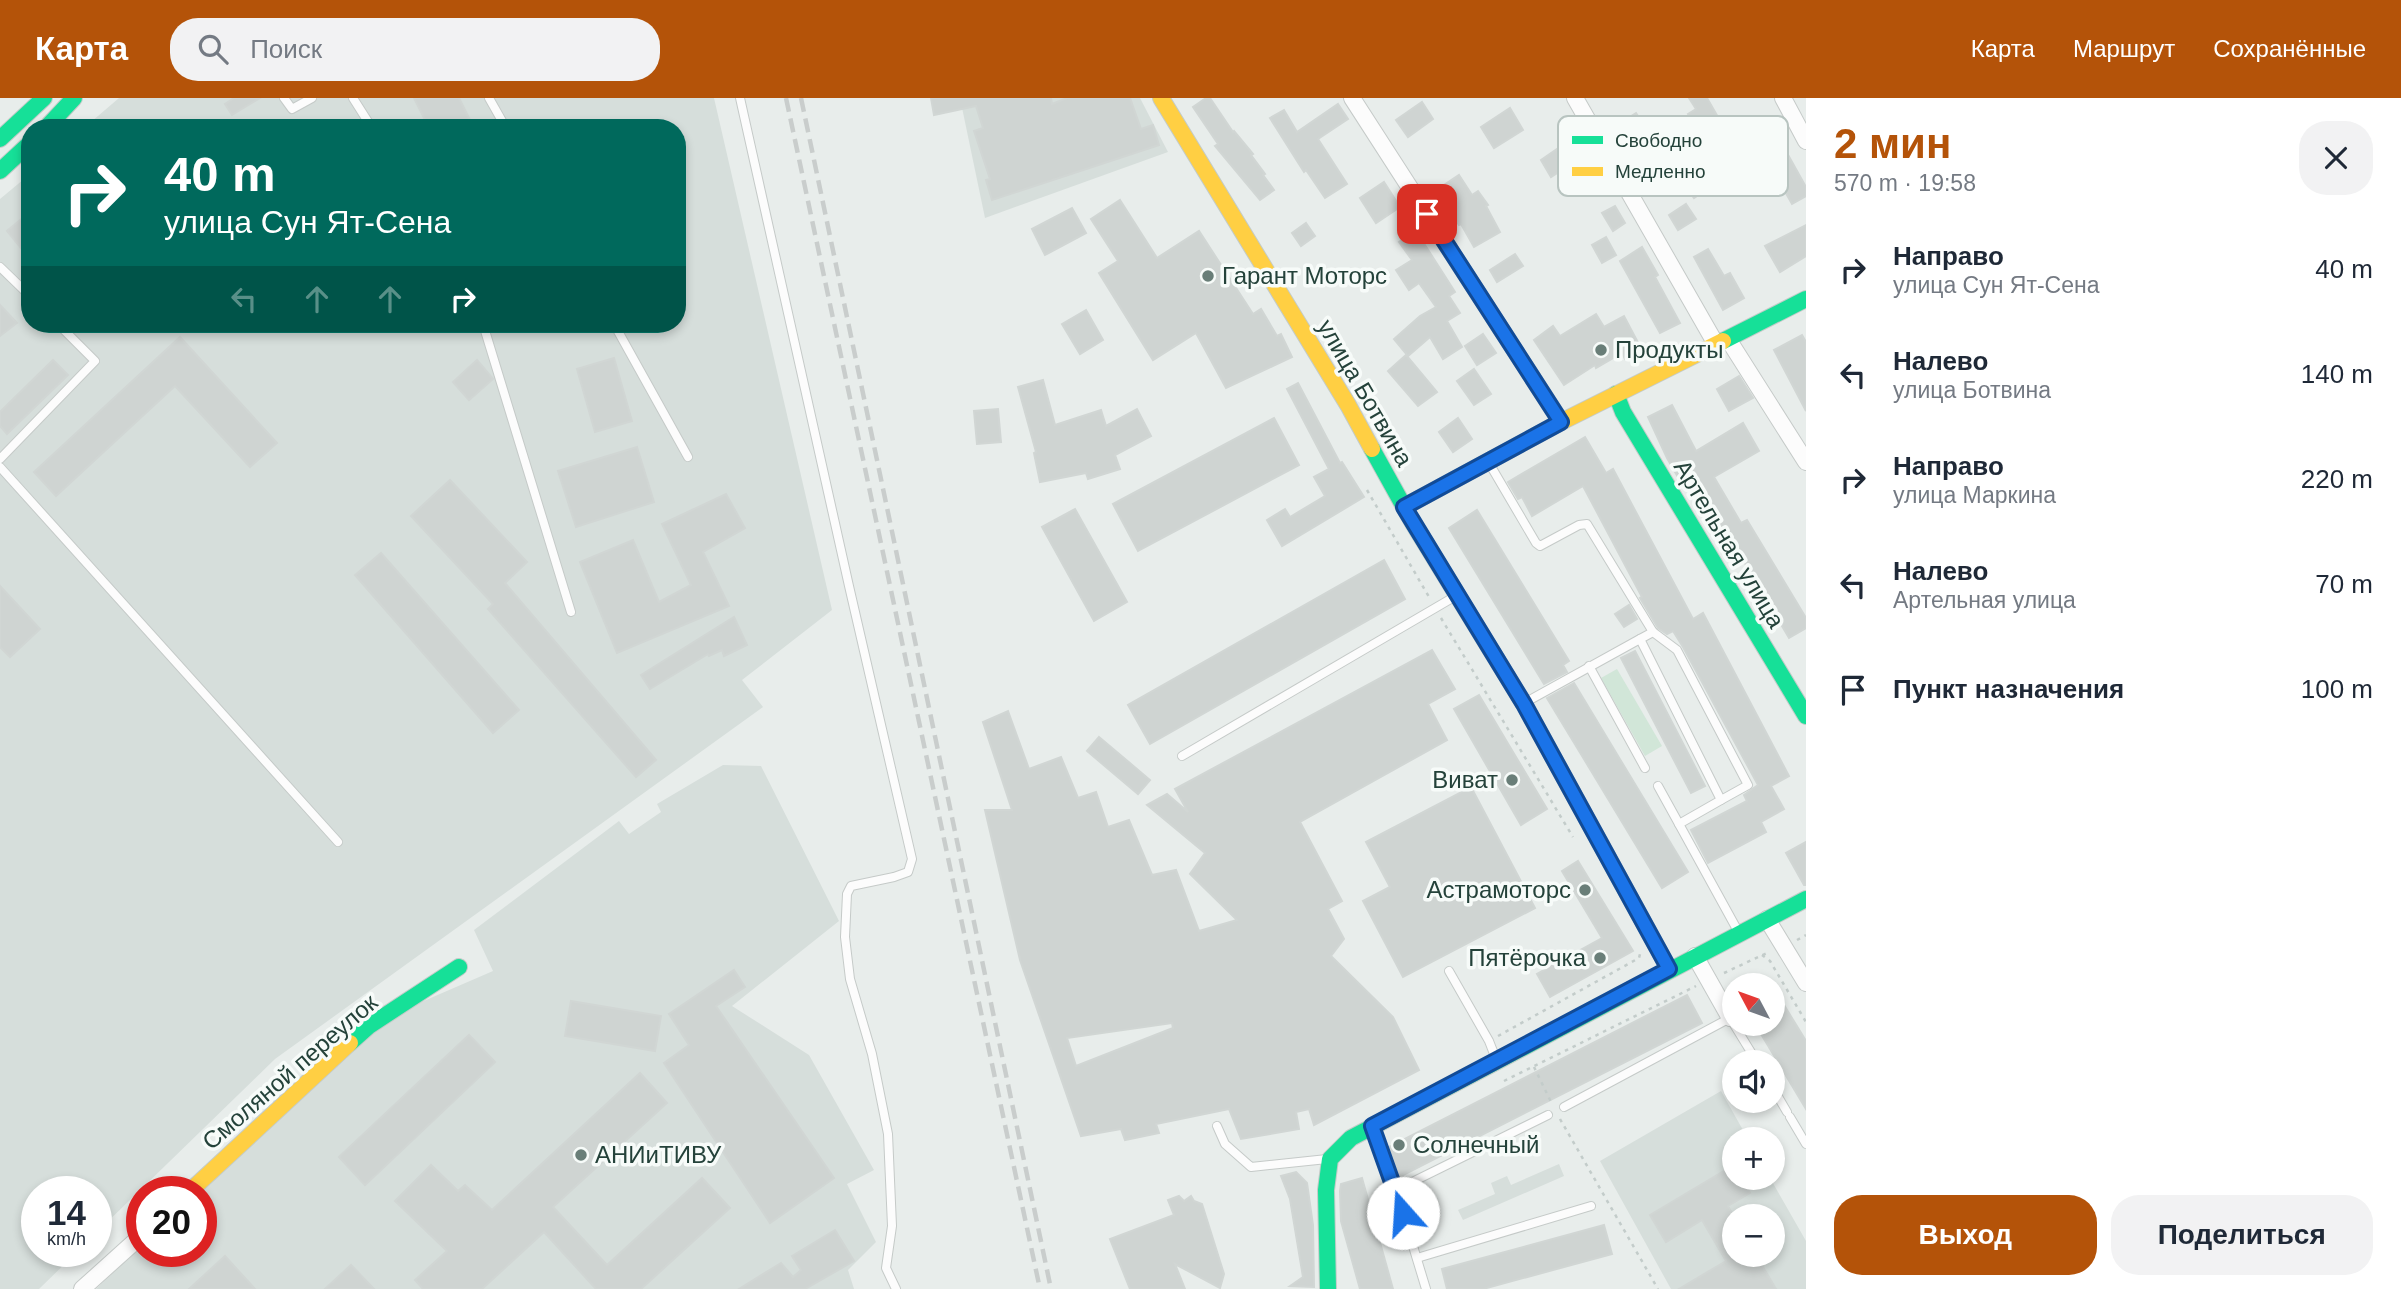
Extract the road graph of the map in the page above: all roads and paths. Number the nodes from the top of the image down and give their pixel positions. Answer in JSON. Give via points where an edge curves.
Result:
{"nodes":[{"id":1,"x":44,"y":98,"type":"edge"},
{"id":2,"x":74,"y":98,"type":"edge"},
{"id":3,"x":284,"y":98,"type":"edge"},
{"id":4,"x":312,"y":98,"type":"edge"},
{"id":5,"x":353,"y":98,"type":"edge"},
{"id":6,"x":489,"y":98,"type":"edge"},
{"id":7,"x":740,"y":98,"type":"edge"},
{"id":8,"x":1161,"y":98,"type":"edge"},
{"id":9,"x":1352,"y":98,"type":"edge"},
{"id":10,"x":1575,"y":98,"type":"edge"},
{"id":11,"x":1783,"y":98,"type":"edge"},
{"id":12,"x":1586,"y":116,"type":"edge"},
{"id":13,"x":21,"y":119,"type":"edge"},
{"id":14,"x":21,"y":119,"type":"edge"},
{"id":15,"x":54,"y":119,"type":"edge"},
{"id":16,"x":366,"y":119,"type":"edge"},
{"id":17,"x":501,"y":119,"type":"edge"},
{"id":18,"x":0,"y":139,"type":"edge"},
{"id":19,"x":1806,"y":141,"type":"edge"},
{"id":20,"x":21,"y":151,"type":"edge"},
{"id":21,"x":0,"y":171,"type":"edge"},
{"id":22,"x":1634,"y":196,"type":"edge"},
{"id":23,"x":0,"y":267,"type":"edge"},
{"id":24,"x":21,"y":287,"type":"edge"},
{"id":25,"x":1806,"y":299,"type":"edge"},
{"id":26,"x":67,"y":333,"type":"edge"},
{"id":27,"x":487,"y":333,"type":"edge"},
{"id":28,"x":619,"y":333,"type":"edge"},
{"id":29,"x":1723,"y":342,"type":"junction"},
{"id":30,"x":1615,"y":394,"type":"junction"},
{"id":31,"x":1561,"y":422,"type":"junction"},
{"id":32,"x":688,"y":457,"type":"dead end"},
{"id":33,"x":0,"y":459,"type":"edge"},
{"id":34,"x":1488,"y":461,"type":"junction"},
{"id":35,"x":1806,"y":462,"type":"edge"},
{"id":36,"x":0,"y":467,"type":"edge"},
{"id":37,"x":1367,"y":490,"type":"dead end"},
{"id":38,"x":1404,"y":507,"type":"junction"},
{"id":39,"x":1457,"y":595,"type":"junction"},
{"id":40,"x":1435,"y":608,"type":"junction"},
{"id":41,"x":571,"y":612,"type":"dead end"},
{"id":42,"x":1653,"y":632,"type":"junction"},
{"id":43,"x":1640,"y":639,"type":"junction"},
{"id":44,"x":1590,"y":666,"type":"junction"},
{"id":45,"x":1524,"y":704,"type":"junction"},
{"id":46,"x":1806,"y":716,"type":"edge"},
{"id":47,"x":1182,"y":756,"type":"dead end"},
{"id":48,"x":1646,"y":768,"type":"dead end"},
{"id":49,"x":1658,"y":786,"type":"dead end"},
{"id":50,"x":1721,"y":800,"type":"junction"},
{"id":51,"x":1679,"y":824,"type":"junction"},
{"id":52,"x":338,"y":842,"type":"dead end"},
{"id":53,"x":1577,"y":844,"type":"dead end"},
{"id":54,"x":1806,"y":899,"type":"edge"},
{"id":55,"x":1768,"y":919,"type":"junction"},
{"id":56,"x":1739,"y":934,"type":"junction"},
{"id":57,"x":1641,"y":949,"type":"dead end"},
{"id":58,"x":1696,"y":956,"type":"junction"},
{"id":59,"x":459,"y":967,"type":"dead end"},
{"id":60,"x":1669,"y":969,"type":"junction"},
{"id":61,"x":1449,"y":971,"type":"dead end"},
{"id":62,"x":1708,"y":980,"type":"junction"},
{"id":63,"x":1806,"y":983,"type":"edge"},
{"id":64,"x":1722,"y":1004,"type":"edge"},
{"id":65,"x":1722,"y":1022,"type":"edge"},
{"id":66,"x":1806,"y":1022,"type":"edge"},
{"id":67,"x":1489,"y":1041,"type":"junction"},
{"id":68,"x":1498,"y":1062,"type":"junction"},
{"id":69,"x":1534,"y":1067,"type":"junction"},
{"id":70,"x":1498,"y":1084,"type":"dead end"},
{"id":71,"x":1564,"y":1107,"type":"dead end"},
{"id":72,"x":1785,"y":1108,"type":"edge"},
{"id":73,"x":1548,"y":1115,"type":"dead end"},
{"id":74,"x":1217,"y":1126,"type":"dead end"},
{"id":75,"x":1372,"y":1126,"type":"junction"},
{"id":76,"x":1806,"y":1144,"type":"edge"},
{"id":77,"x":1330,"y":1158,"type":"junction"},
{"id":78,"x":206,"y":1176,"type":"edge"},
{"id":79,"x":1396,"y":1190,"type":"junction"},
{"id":80,"x":1591,"y":1206,"type":"dead end"},
{"id":81,"x":126,"y":1249,"type":"edge"},
{"id":82,"x":1417,"y":1258,"type":"junction"},
{"id":83,"x":82,"y":1289,"type":"edge"},
{"id":84,"x":896,"y":1289,"type":"edge"},
{"id":85,"x":1328,"y":1289,"type":"edge"},
{"id":86,"x":1426,"y":1289,"type":"edge"},
{"id":87,"x":1658,"y":1289,"type":"edge"}],
"edges":[{"from":1,"to":13,"type":"main road"},
{"from":2,"to":15,"type":"main road"},
{"from":3,"to":4,"type":"lane","via":[[292,109]]},
{"from":5,"to":16,"type":"lane"},
{"from":6,"to":17,"type":"lane"},
{"from":7,"to":84,"type":"lane","via":[[912,859],[908,872],[851,886],[845,937],[850,979],[872,1054],[888,1134],[892,1226],[886,1268]]},
{"from":8,"to":38,"type":"main road","name":"улица Ботвина","via":[[1348,405]]},
{"from":9,"to":31,"type":"street"},
{"from":10,"to":12,"type":"street"},
{"from":11,"to":19,"type":"street"},
{"from":14,"to":18,"type":"main road"},
{"from":20,"to":21,"type":"main road"},
{"from":22,"to":29,"type":"street"},
{"from":23,"to":24,"type":"lane"},
{"from":25,"to":29,"type":"main road"},
{"from":26,"to":33,"type":"lane","via":[[96,361]]},
{"from":27,"to":41,"type":"lane"},
{"from":28,"to":32,"type":"lane"},
{"from":29,"to":30,"type":"main road"},
{"from":29,"to":35,"type":"street"},
{"from":30,"to":31,"type":"main road"},
{"from":30,"to":46,"type":"main road","name":"Артельная улица"},
{"from":31,"to":34,"type":"main road"},
{"from":34,"to":38,"type":"main road"},
{"from":34,"to":42,"type":"lane","via":[[1540,546],[1587,524]]},
{"from":36,"to":52,"type":"lane"},
{"from":37,"to":40,"type":"path"},
{"from":38,"to":39,"type":"main road","name":"улица Ботвина"},
{"from":39,"to":40,"type":"lane"},
{"from":39,"to":45,"type":"main road","name":"улица Ботвина"},
{"from":40,"to":47,"type":"lane"},
{"from":40,"to":53,"type":"path"},
{"from":42,"to":43,"type":"lane"},
{"from":42,"to":50,"type":"lane","via":[[1677,650],[1748,785]]},
{"from":43,"to":44,"type":"lane"},
{"from":43,"to":50,"type":"lane"},
{"from":44,"to":45,"type":"lane"},
{"from":44,"to":48,"type":"lane"},
{"from":45,"to":60,"type":"main road","name":"улица Ботвина"},
{"from":49,"to":51,"type":"lane"},
{"from":50,"to":51,"type":"lane"},
{"from":51,"to":56,"type":"lane"},
{"from":54,"to":55,"type":"main road"},
{"from":55,"to":56,"type":"main road"},
{"from":55,"to":63,"type":"street"},
{"from":56,"to":58,"type":"main road"},
{"from":57,"to":67,"type":"path","via":[[1639,958]]},
{"from":58,"to":60,"type":"main road"},
{"from":58,"to":62,"type":"street"},
{"from":59,"to":78,"type":"main road","name":"Смоляной переулок","via":[[369,1026]]},
{"from":60,"to":68,"type":"main road"},
{"from":61,"to":67,"type":"lane"},
{"from":62,"to":64,"type":"street"},
{"from":62,"to":66,"type":"path","via":[[1762,955]]},
{"from":62,"to":69,"type":"path"},
{"from":65,"to":71,"type":"lane"},
{"from":67,"to":68,"type":"lane"},
{"from":68,"to":75,"type":"main road"},
{"from":69,"to":70,"type":"path"},
{"from":69,"to":87,"type":"path"},
{"from":72,"to":76,"type":"lane"},
{"from":73,"to":79,"type":"lane"},
{"from":74,"to":77,"type":"lane","via":[[1225,1144],[1251,1167]]},
{"from":75,"to":77,"type":"main road"},
{"from":75,"to":79,"type":"lane"},
{"from":77,"to":85,"type":"main road","via":[[1326,1190]]},
{"from":79,"to":82,"type":"lane"},
{"from":80,"to":82,"type":"lane"},
{"from":81,"to":83,"type":"street"},
{"from":82,"to":86,"type":"lane"}]}
